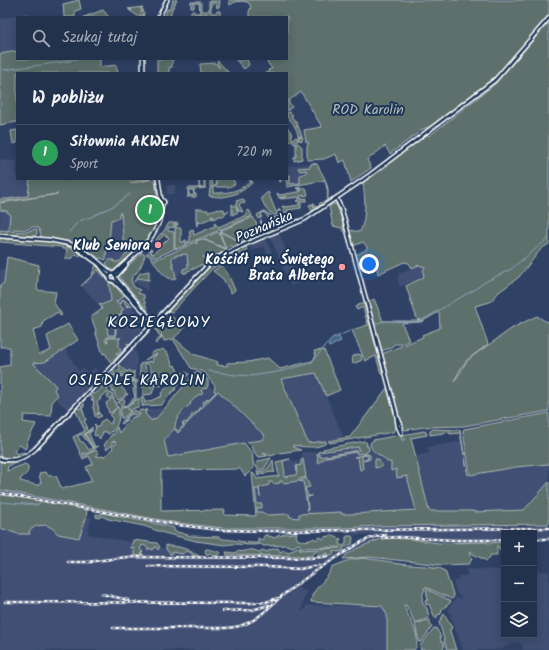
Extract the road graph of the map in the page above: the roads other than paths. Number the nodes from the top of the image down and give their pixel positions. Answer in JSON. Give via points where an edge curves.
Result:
{"nodes":[{"id":1,"x":167,"y":0,"type":"edge"},
{"id":2,"x":159,"y":16,"type":"edge"},
{"id":3,"x":549,"y":18,"type":"edge"},
{"id":4,"x":143,"y":60,"type":"edge"},
{"id":5,"x":143,"y":72,"type":"edge"},
{"id":6,"x":158,"y":180,"type":"edge"},
{"id":7,"x":336,"y":198,"type":"junction"},
{"id":8,"x":1,"y":236,"type":"edge"},
{"id":9,"x":66,"y":244,"type":"junction"},
{"id":10,"x":130,"y":259,"type":"junction"},
{"id":11,"x":112,"y":274,"type":"junction"},
{"id":12,"x":109,"y":277,"type":"junction"},
{"id":13,"x":116,"y":277,"type":"junction"},
{"id":14,"x":112,"y":281,"type":"junction"},
{"id":15,"x":142,"y":309,"type":"junction"},
{"id":16,"x":154,"y":322,"type":"junction"},
{"id":17,"x":396,"y":412,"type":"junction"},
{"id":18,"x":0,"y":459,"type":"edge"}],
"edges":[{"from":1,"to":2,"type":"street"},
{"from":3,"to":7,"type":"street","name":"Poznańska","via":[[495,80]]},
{"from":4,"to":5,"type":"street"},
{"from":6,"to":10,"type":"street","via":[[161,200],[164,201],[161,216],[155,232]]},
{"from":7,"to":16,"type":"street","name":"Poznańska","via":[[299,222],[213,260]]},
{"from":7,"to":17,"type":"street","via":[[343,214]]},
{"from":8,"to":9,"type":"street","via":[[46,239]]},
{"from":9,"to":11,"type":"street","via":[[87,252]]},
{"from":9,"to":12,"type":"street","via":[[96,262]]},
{"from":10,"to":11,"type":"street"},
{"from":10,"to":13,"type":"street"},
{"from":11,"to":12,"type":"street"},
{"from":11,"to":13,"type":"street"},
{"from":12,"to":14,"type":"street"},
{"from":13,"to":14,"type":"street"},
{"from":13,"to":15,"type":"street"},
{"from":14,"to":15,"type":"street"},
{"from":15,"to":16,"type":"street"},
{"from":16,"to":18,"type":"street","name":"Poznańska","via":[[32,452],[17,459]]},
{"from":17,"to":17,"type":"street","via":[[398,426],[401,433],[401,425]]}]}
